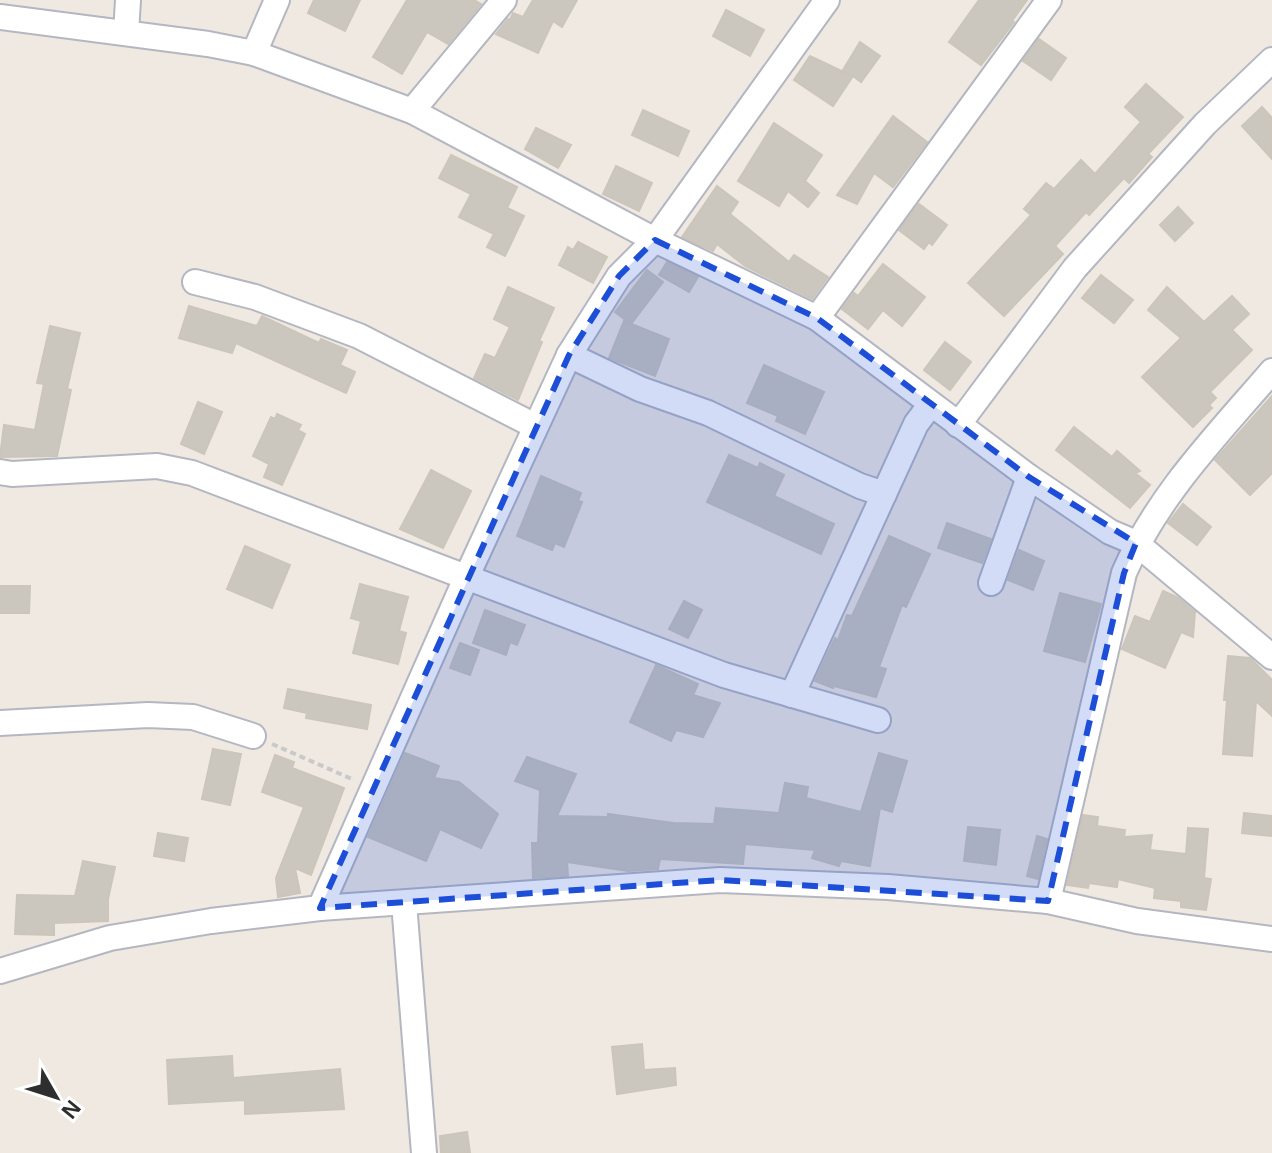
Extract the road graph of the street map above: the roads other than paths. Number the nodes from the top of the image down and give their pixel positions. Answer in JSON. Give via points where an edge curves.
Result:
{"nodes":[{"id":1,"x":128,"y":0,"type":"edge"},
{"id":2,"x":277,"y":0,"type":"edge"},
{"id":3,"x":504,"y":0,"type":"edge"},
{"id":4,"x":827,"y":0,"type":"edge"},
{"id":5,"x":1049,"y":0,"type":"edge"},
{"id":6,"x":0,"y":17,"type":"edge"},
{"id":7,"x":126,"y":33,"type":"junction"},
{"id":8,"x":254,"y":53,"type":"junction"},
{"id":9,"x":1272,"y":60,"type":"edge"},
{"id":10,"x":412,"y":111,"type":"junction"},
{"id":11,"x":655,"y":240,"type":"junction"},
{"id":12,"x":195,"y":282,"type":"dead end"},
{"id":13,"x":817,"y":318,"type":"junction"},
{"id":14,"x":569,"y":355,"type":"junction"},
{"id":15,"x":1272,"y":371,"type":"edge"},
{"id":16,"x":931,"y":404,"type":"junction"},
{"id":17,"x":958,"y":425,"type":"junction"},
{"id":18,"x":535,"y":426,"type":"junction"},
{"id":19,"x":0,"y":472,"type":"edge"},
{"id":20,"x":1029,"y":477,"type":"junction"},
{"id":21,"x":884,"y":494,"type":"junction"},
{"id":22,"x":1136,"y":543,"type":"junction"},
{"id":23,"x":467,"y":576,"type":"junction"},
{"id":24,"x":991,"y":583,"type":"dead end"},
{"id":25,"x":1269,"y":650,"type":"edge"},
{"id":26,"x":792,"y":695,"type":"junction"},
{"id":27,"x":878,"y":720,"type":"dead end"},
{"id":28,"x":0,"y":723,"type":"edge"},
{"id":29,"x":253,"y":736,"type":"road end"},
{"id":30,"x":1048,"y":901,"type":"junction"},
{"id":31,"x":404,"y":903,"type":"junction"},
{"id":32,"x":320,"y":908,"type":"junction"},
{"id":33,"x":1272,"y":939,"type":"edge"},
{"id":34,"x":0,"y":971,"type":"edge"},
{"id":35,"x":424,"y":1153,"type":"edge"}],
"edges":[{"from":1,"to":7,"type":"street"},
{"from":2,"to":8,"type":"street"},
{"from":3,"to":10,"type":"street"},
{"from":4,"to":11,"type":"street"},
{"from":5,"to":13,"type":"street"},
{"from":6,"to":7,"type":"street"},
{"from":7,"to":8,"type":"street"},
{"from":8,"to":10,"type":"street"},
{"from":9,"to":17,"type":"street","via":[[1205,124],[1075,268]]},
{"from":10,"to":11,"type":"street"},
{"from":11,"to":13,"type":"street"},
{"from":11,"to":14,"type":"street","via":[[619,276]]},
{"from":12,"to":18,"type":"street","via":[[255,297],[359,336]]},
{"from":13,"to":16,"type":"street"},
{"from":14,"to":18,"type":"street"},
{"from":14,"to":21,"type":"street"},
{"from":15,"to":22,"type":"street","via":[[1168,495]]},
{"from":16,"to":17,"type":"street"},
{"from":16,"to":21,"type":"street","via":[[916,424]]},
{"from":17,"to":20,"type":"street"},
{"from":18,"to":23,"type":"street"},
{"from":19,"to":23,"type":"street","via":[[173,468]]},
{"from":20,"to":22,"type":"street","via":[[1110,532]]},
{"from":20,"to":24,"type":"street"},
{"from":21,"to":26,"type":"street"},
{"from":22,"to":25,"type":"street"},
{"from":22,"to":30,"type":"street","via":[[1124,573]]},
{"from":23,"to":26,"type":"street","via":[[724,675]]},
{"from":23,"to":32,"type":"street"},
{"from":26,"to":27,"type":"street"},
{"from":28,"to":29,"type":"street","via":[[193,717]]},
{"from":30,"to":31,"type":"street","via":[[720,880]]},
{"from":30,"to":33,"type":"street","via":[[1137,921]]},
{"from":31,"to":32,"type":"street"},
{"from":31,"to":35,"type":"street"},
{"from":32,"to":34,"type":"street","via":[[110,938]]}]}
